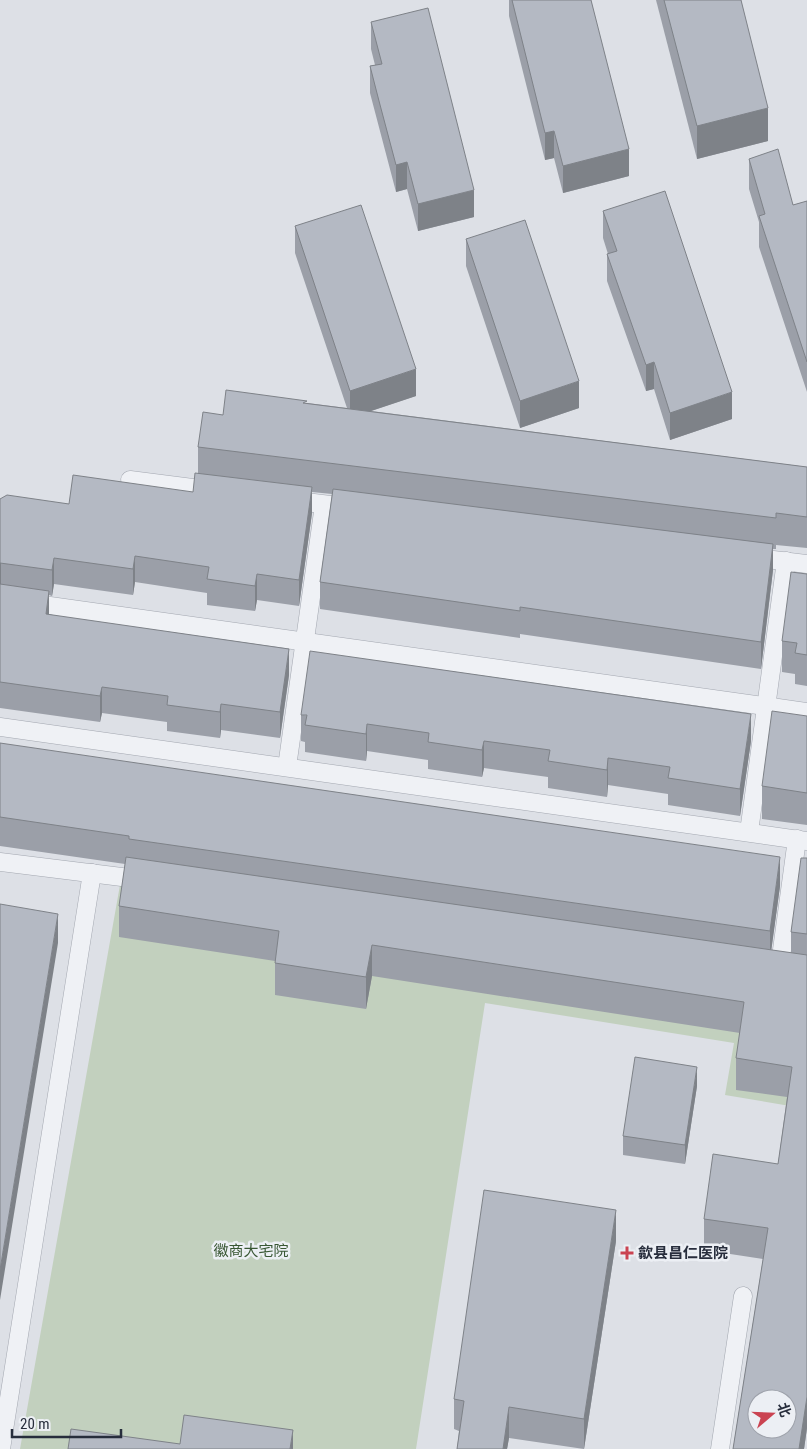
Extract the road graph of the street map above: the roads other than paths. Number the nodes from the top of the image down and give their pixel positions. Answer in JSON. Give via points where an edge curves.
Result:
{"nodes":[{"id":1,"x":130,"y":480,"type":"dead end"},
{"id":2,"x":237,"y":494,"type":"edge"},
{"id":3,"x":275,"y":498,"type":"edge"},
{"id":4,"x":324,"y":505,"type":"junction"},
{"id":5,"x":373,"y":511,"type":"edge"},
{"id":6,"x":737,"y":555,"type":"edge"},
{"id":7,"x":786,"y":562,"type":"junction"},
{"id":8,"x":807,"y":564,"type":"edge"},
{"id":9,"x":0,"y":600,"type":"edge"},
{"id":10,"x":305,"y":642,"type":"junction"},
{"id":11,"x":767,"y":706,"type":"junction"},
{"id":12,"x":807,"y":712,"type":"edge"},
{"id":13,"x":0,"y":726,"type":"edge"},
{"id":14,"x":287,"y":767,"type":"junction"},
{"id":15,"x":749,"y":832,"type":"junction"},
{"id":16,"x":802,"y":840,"type":"edge"},
{"id":17,"x":0,"y":862,"type":"edge"},
{"id":18,"x":92,"y":873,"type":"junction"},
{"id":19,"x":160,"y":883,"type":"edge"},
{"id":20,"x":759,"y":969,"type":"edge"},
{"id":21,"x":779,"y":972,"type":"junction"},
{"id":22,"x":798,"y":974,"type":"edge"},
{"id":23,"x":743,"y":1296,"type":"dead end"},
{"id":24,"x":1,"y":1449,"type":"edge"},
{"id":25,"x":720,"y":1449,"type":"edge"}],
"edges":[{"from":1,"to":2,"type":"lane"},
{"from":3,"to":4,"type":"lane"},
{"from":4,"to":5,"type":"lane"},
{"from":4,"to":10,"type":"lane"},
{"from":6,"to":7,"type":"lane"},
{"from":7,"to":8,"type":"lane"},
{"from":7,"to":11,"type":"lane"},
{"from":9,"to":10,"type":"lane"},
{"from":10,"to":11,"type":"lane"},
{"from":10,"to":14,"type":"lane"},
{"from":11,"to":12,"type":"lane"},
{"from":11,"to":15,"type":"lane"},
{"from":13,"to":14,"type":"lane"},
{"from":14,"to":15,"type":"lane"},
{"from":15,"to":16,"type":"lane"},
{"from":16,"to":21,"type":"lane"},
{"from":17,"to":18,"type":"lane"},
{"from":18,"to":19,"type":"lane"},
{"from":18,"to":24,"type":"lane"},
{"from":20,"to":21,"type":"lane"},
{"from":21,"to":22,"type":"lane"},
{"from":23,"to":25,"type":"lane"}]}
